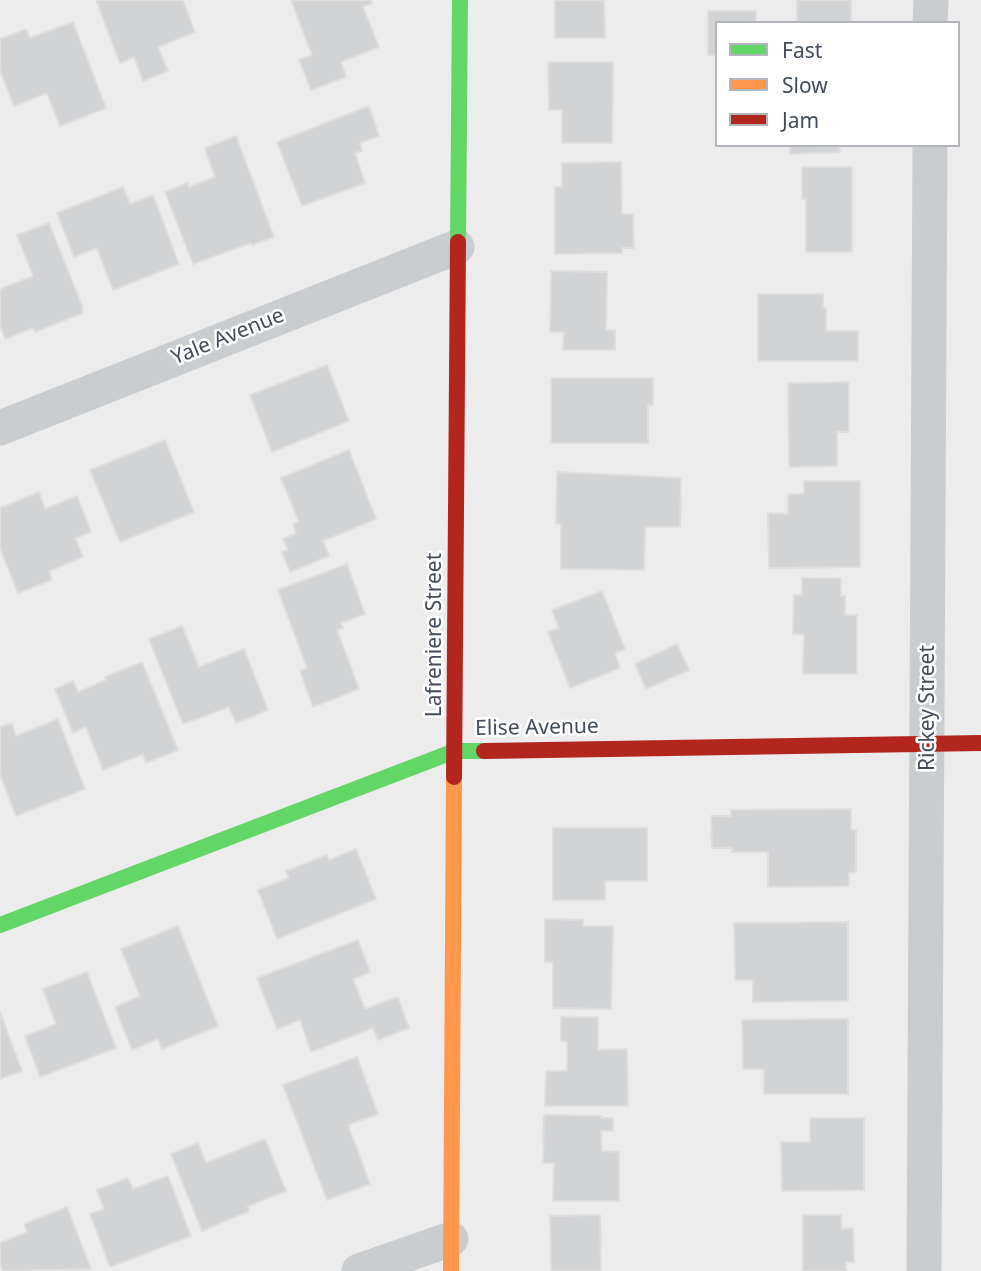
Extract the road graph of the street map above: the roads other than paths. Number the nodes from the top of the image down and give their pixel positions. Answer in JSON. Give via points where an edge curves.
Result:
{"nodes":[{"id":1,"x":460,"y":0,"type":"edge"},
{"id":2,"x":930,"y":0,"type":"edge"},
{"id":3,"x":930,"y":21,"type":"edge"},
{"id":4,"x":930,"y":147,"type":"edge"},
{"id":5,"x":457,"y":247,"type":"junction"},
{"id":6,"x":0,"y":428,"type":"edge"},
{"id":7,"x":928,"y":742,"type":"junction"},
{"id":8,"x":981,"y":743,"type":"edge"},
{"id":9,"x":455,"y":751,"type":"junction"},
{"id":10,"x":0,"y":925,"type":"edge"},
{"id":11,"x":452,"y":1255,"type":"edge"},
{"id":12,"x":359,"y":1271,"type":"edge"},
{"id":13,"x":924,"y":1271,"type":"edge"}],
"edges":[{"from":1,"to":5,"type":"street","name":"Lafreniere Street"},
{"from":2,"to":3,"type":"street"},
{"from":4,"to":7,"type":"street","name":"Rickey Street"},
{"from":5,"to":6,"type":"street","name":"Yale Avenue"},
{"from":5,"to":9,"type":"street","name":"Lafreniere Street"},
{"from":7,"to":8,"type":"street","name":"Elise Avenue"},
{"from":7,"to":9,"type":"street","name":"Elise Avenue"},
{"from":7,"to":13,"type":"street","name":"Rickey Street"},
{"from":9,"to":10,"type":"street","name":"Elise Avenue"},
{"from":9,"to":11,"type":"street","name":"Lafreniere Street"},
{"from":11,"to":12,"type":"street"}]}
